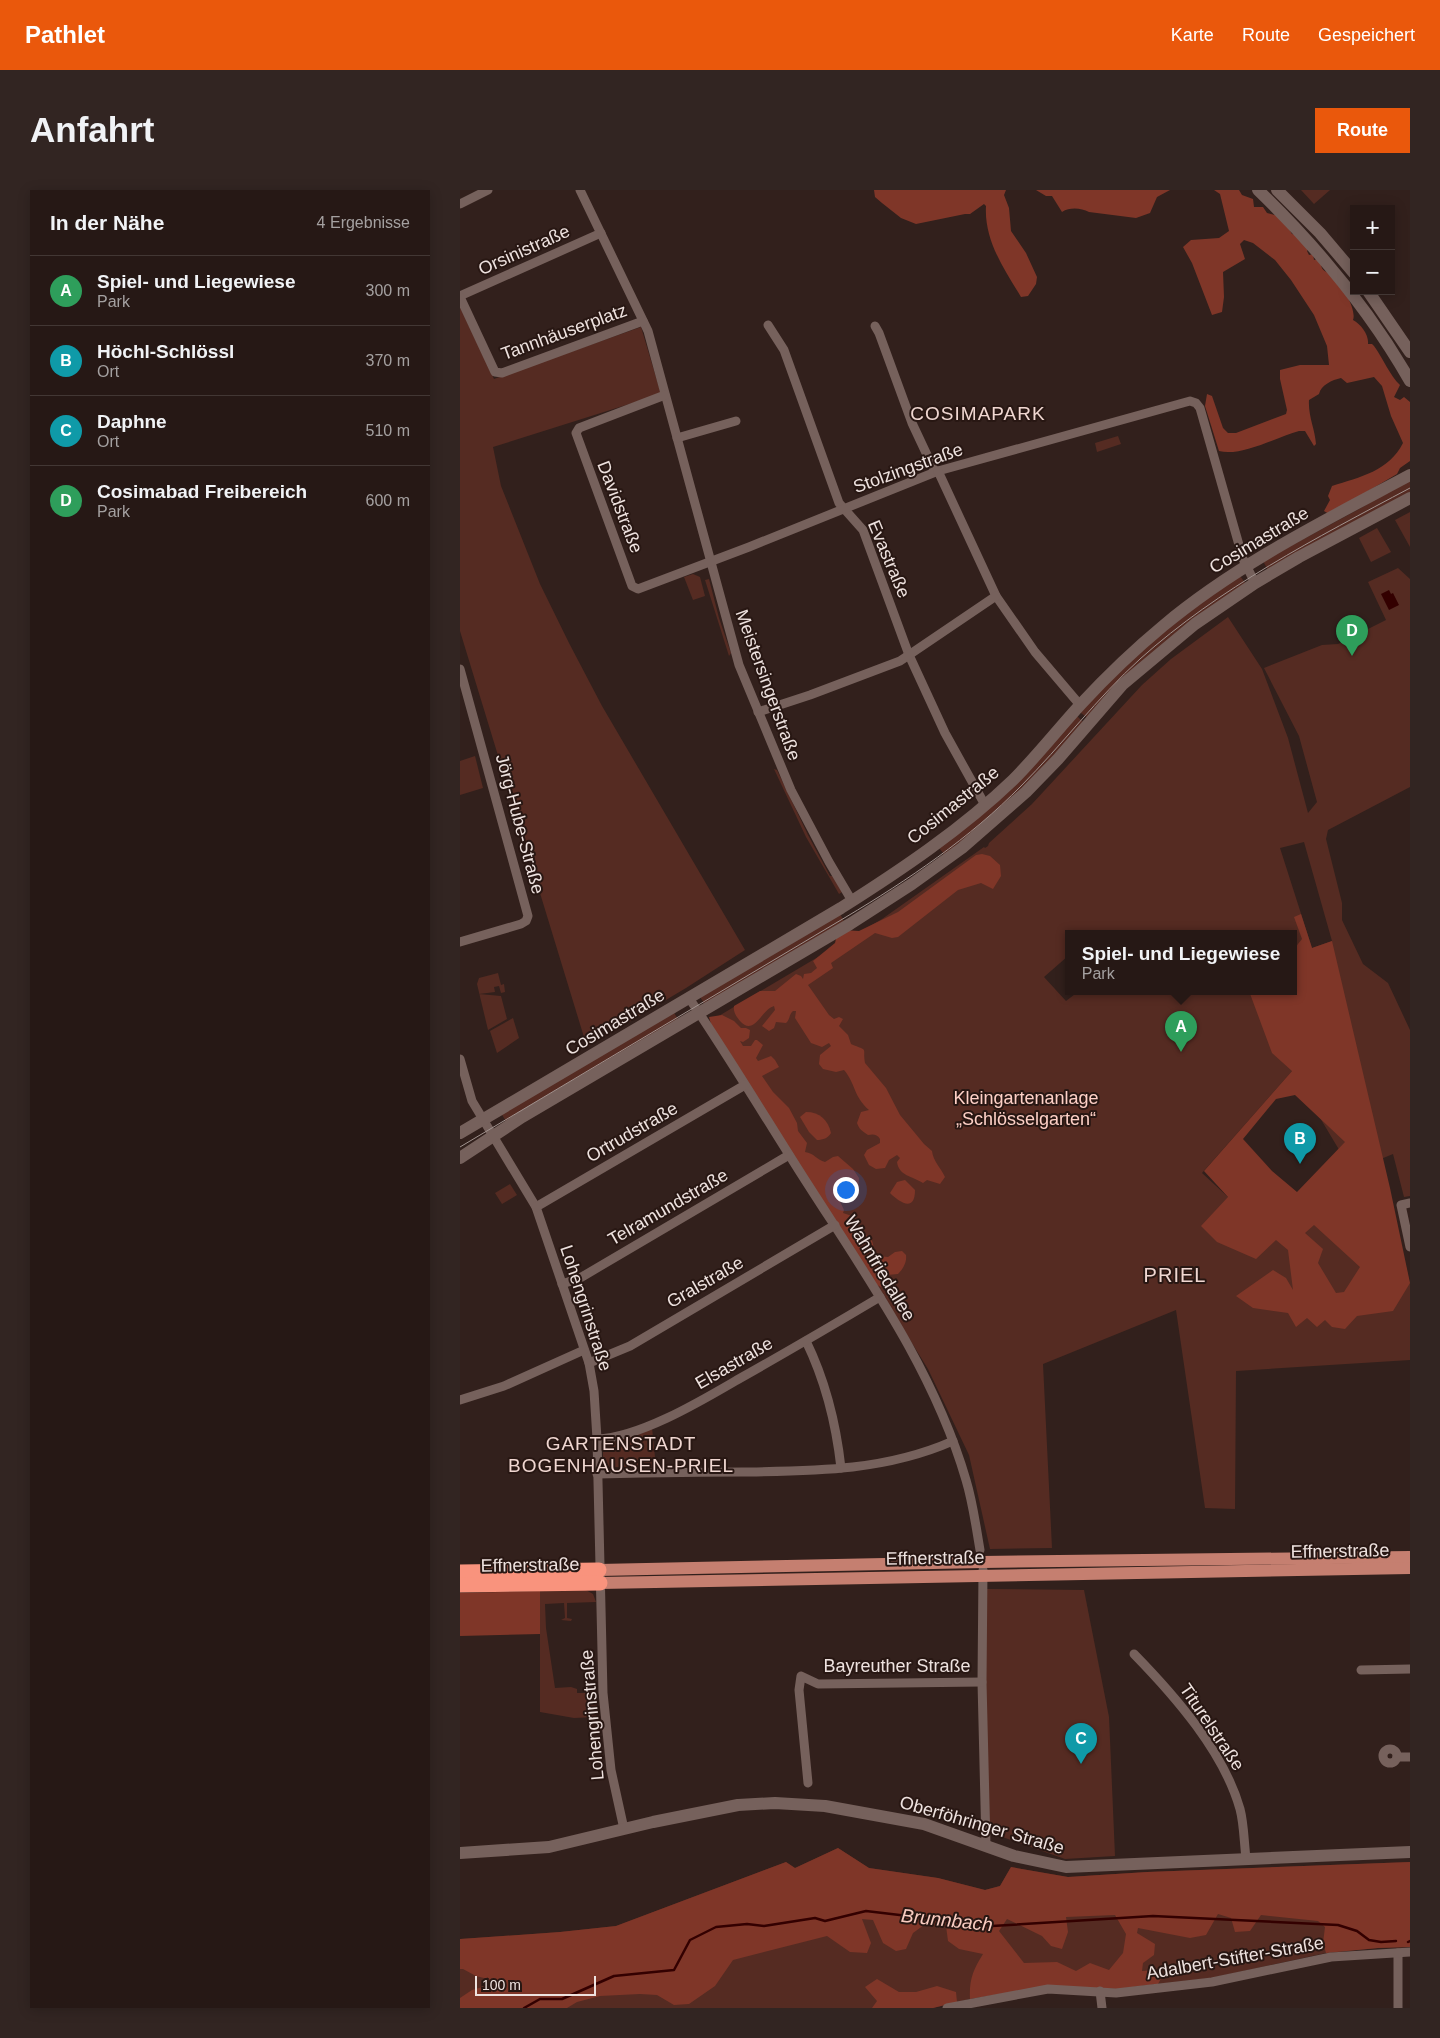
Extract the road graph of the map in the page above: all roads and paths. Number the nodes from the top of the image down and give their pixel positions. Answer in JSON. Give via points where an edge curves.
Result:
{"nodes":[{"id":1,"x":488,"y":190,"type":"edge"},
{"id":2,"x":580,"y":190,"type":"edge"},
{"id":3,"x":1258,"y":190,"type":"edge"},
{"id":4,"x":1278,"y":190,"type":"edge"},
{"id":5,"x":460,"y":204,"type":"edge"},
{"id":6,"x":601,"y":234,"type":"junction"},
{"id":7,"x":1350,"y":268,"type":"edge"},
{"id":8,"x":1371,"y":295,"type":"edge"},
{"id":9,"x":460,"y":296,"type":"edge"},
{"id":10,"x":643,"y":321,"type":"junction"},
{"id":11,"x":768,"y":325,"type":"dead end"},
{"id":12,"x":875,"y":326,"type":"dead end"},
{"id":13,"x":1410,"y":352,"type":"edge"},
{"id":14,"x":1410,"y":381,"type":"edge"},
{"id":15,"x":665,"y":395,"type":"junction"},
{"id":16,"x":736,"y":421,"type":"dead end"},
{"id":17,"x":677,"y":438,"type":"junction"},
{"id":18,"x":936,"y":472,"type":"junction"},
{"id":19,"x":1410,"y":474,"type":"edge"},
{"id":20,"x":1410,"y":498,"type":"edge"},
{"id":21,"x":844,"y":509,"type":"junction"},
{"id":22,"x":710,"y":560,"type":"junction"},
{"id":23,"x":1246,"y":567,"type":"junction"},
{"id":24,"x":1255,"y":583,"type":"junction"},
{"id":25,"x":638,"y":589,"type":"joint"},
{"id":26,"x":996,"y":596,"type":"junction"},
{"id":27,"x":909,"y":655,"type":"junction"},
{"id":28,"x":460,"y":669,"type":"edge"},
{"id":29,"x":1080,"y":705,"type":"junction"},
{"id":30,"x":758,"y":712,"type":"junction"},
{"id":31,"x":985,"y":805,"type":"junction"},
{"id":32,"x":852,"y":901,"type":"junction"},
{"id":33,"x":862,"y":916,"type":"junction"},
{"id":34,"x":460,"y":942,"type":"edge"},
{"id":35,"x":689,"y":998,"type":"junction"},
{"id":36,"x":699,"y":1013,"type":"junction"},
{"id":37,"x":460,"y":1059,"type":"edge"},
{"id":38,"x":745,"y":1085,"type":"junction"},
{"id":39,"x":482,"y":1119,"type":"junction"},
{"id":40,"x":460,"y":1133,"type":"edge"},
{"id":41,"x":494,"y":1137,"type":"junction"},
{"id":42,"x":789,"y":1155,"type":"junction"},
{"id":43,"x":460,"y":1158,"type":"edge"},
{"id":44,"x":1405,"y":1204,"type":"edge"},
{"id":45,"x":536,"y":1207,"type":"junction"},
{"id":46,"x":835,"y":1225,"type":"junction"},
{"id":47,"x":1410,"y":1247,"type":"edge"},
{"id":48,"x":562,"y":1284,"type":"junction"},
{"id":49,"x":880,"y":1297,"type":"junction"},
{"id":50,"x":806,"y":1341,"type":"junction"},
{"id":51,"x":584,"y":1350,"type":"junction"},
{"id":52,"x":589,"y":1363,"type":"junction"},
{"id":53,"x":460,"y":1400,"type":"edge"},
{"id":54,"x":597,"y":1439,"type":"junction"},
{"id":55,"x":953,"y":1442,"type":"junction"},
{"id":56,"x":841,"y":1468,"type":"junction"},
{"id":57,"x":597,"y":1474,"type":"junction"},
{"id":58,"x":981,"y":1556,"type":"junction"},
{"id":59,"x":1410,"y":1557,"type":"edge"},
{"id":60,"x":1410,"y":1568,"type":"edge"},
{"id":61,"x":460,"y":1572,"type":"edge"},
{"id":62,"x":983,"y":1576,"type":"junction"},
{"id":63,"x":599,"y":1577,"type":"junction"},
{"id":64,"x":460,"y":1585,"type":"edge"},
{"id":65,"x":1134,"y":1654,"type":"dead end"},
{"id":66,"x":1410,"y":1669,"type":"edge"},
{"id":67,"x":1361,"y":1670,"type":"dead end"},
{"id":68,"x":982,"y":1682,"type":"junction"},
{"id":69,"x":1397,"y":1757,"type":"dead end"},
{"id":70,"x":1410,"y":1757,"type":"edge"},
{"id":71,"x":808,"y":1782,"type":"dead end"},
{"id":72,"x":624,"y":1829,"type":"junction"},
{"id":73,"x":986,"y":1845,"type":"junction"},
{"id":74,"x":1410,"y":1852,"type":"edge"},
{"id":75,"x":460,"y":1853,"type":"edge"},
{"id":76,"x":1246,"y":1858,"type":"junction"},
{"id":77,"x":1410,"y":1952,"type":"edge"},
{"id":78,"x":1398,"y":1953,"type":"junction"},
{"id":79,"x":1100,"y":1992,"type":"junction"},
{"id":80,"x":947,"y":2008,"type":"edge"},
{"id":81,"x":1102,"y":2008,"type":"edge"},
{"id":82,"x":1398,"y":2008,"type":"edge"}],
"edges":[{"from":1,"to":5,"type":"street"},
{"from":2,"to":6,"type":"street","name":"Meistersingerstraße"},
{"from":3,"to":14,"type":"main road","via":[[1310,242],[1353,293]]},
{"from":4,"to":7,"type":"main road"},
{"from":6,"to":9,"type":"street","name":"Orsinistraße"},
{"from":6,"to":10,"type":"street","name":"Meistersingerstraße"},
{"from":8,"to":13,"type":"main road"},
{"from":9,"to":10,"type":"street","name":"Tannhäuserplatz","via":[[491,366],[495,372],[502,373]]},
{"from":10,"to":15,"type":"street","name":"Meistersingerstraße"},
{"from":11,"to":21,"type":"street","name":"Evastraße","via":[[784,350],[839,503]]},
{"from":12,"to":18,"type":"street","via":[[912,423]]},
{"from":15,"to":17,"type":"street","name":"Meistersingerstraße"},
{"from":15,"to":25,"type":"street","name":"Davidstraße","via":[[579,428],[576,433],[632,586]]},
{"from":16,"to":17,"type":"street"},
{"from":17,"to":22,"type":"street","name":"Meistersingerstraße"},
{"from":18,"to":21,"type":"street","name":"Stolzingstraße"},
{"from":18,"to":23,"type":"street","name":"Stolzingstraße","via":[[1190,401],[1200,408]]},
{"from":18,"to":26,"type":"street"},
{"from":19,"to":23,"type":"main road","name":"Cosimastraße"},
{"from":20,"to":24,"type":"main road","name":"Cosimastraße"},
{"from":21,"to":22,"type":"street","name":"Stolzingstraße"},
{"from":21,"to":27,"type":"street","name":"Evastraße","via":[[863,530]]},
{"from":22,"to":25,"type":"street","name":"Stolzingstraße"},
{"from":22,"to":30,"type":"street","name":"Meistersingerstraße","via":[[736,655]]},
{"from":23,"to":24,"type":"street"},
{"from":23,"to":29,"type":"main road","name":"Cosimastraße","via":[[1163,626]]},
{"from":24,"to":33,"type":"main road","name":"Cosimastraße","via":[[1194,624],[1122,685],[1058,759],[978,836]]},
{"from":26,"to":27,"type":"street"},
{"from":26,"to":29,"type":"street","via":[[1035,652]]},
{"from":27,"to":30,"type":"street"},
{"from":27,"to":31,"type":"street","name":"Evastraße","via":[[945,733]]},
{"from":28,"to":34,"type":"street","name":"Jörg-Hube-Straße","via":[[528,916],[521,924]]},
{"from":29,"to":31,"type":"main road","name":"Cosimastraße","via":[[1032,760]]},
{"from":30,"to":32,"type":"street","name":"Meistersingerstraße","via":[[794,797]]},
{"from":31,"to":32,"type":"main road","name":"Cosimastraße"},
{"from":32,"to":33,"type":"main road"},
{"from":32,"to":35,"type":"main road","name":"Cosimastraße"},
{"from":33,"to":36,"type":"main road","name":"Cosimastraße"},
{"from":35,"to":36,"type":"street","name":"Wahnfriedallee"},
{"from":35,"to":39,"type":"main road","name":"Cosimastraße"},
{"from":36,"to":38,"type":"street","name":"Wahnfriedallee"},
{"from":36,"to":41,"type":"main road","name":"Cosimastraße","via":[[522,1117]]},
{"from":37,"to":39,"type":"street","via":[[472,1101]]},
{"from":38,"to":42,"type":"street","name":"Wahnfriedallee"},
{"from":38,"to":45,"type":"street","name":"Ortrudstraße"},
{"from":39,"to":40,"type":"main road","name":"Cosimastraße"},
{"from":39,"to":41,"type":"street"},
{"from":41,"to":43,"type":"main road","name":"Cosimastraße"},
{"from":41,"to":45,"type":"street","name":"Lohengrinstraße"},
{"from":42,"to":46,"type":"street","name":"Wahnfriedallee"},
{"from":42,"to":48,"type":"street","name":"Telramundstraße","via":[[580,1278]]},
{"from":44,"to":47,"type":"street"},
{"from":45,"to":48,"type":"street","name":"Lohengrinstraße"},
{"from":46,"to":49,"type":"street","name":"Wahnfriedallee"},
{"from":46,"to":52,"type":"street","name":"Gralstraße","via":[[630,1346]]},
{"from":48,"to":51,"type":"street","name":"Lohengrinstraße"},
{"from":49,"to":50,"type":"street","name":"Elsastraße"},
{"from":49,"to":55,"type":"street","name":"Wahnfriedallee","via":[[918,1366]]},
{"from":50,"to":54,"type":"street","name":"Elsastraße","via":[[693,1405],[636,1430],[609,1439]]},
{"from":50,"to":56,"type":"street","via":[[832,1406]]},
{"from":51,"to":52,"type":"street","name":"Lohengrinstraße"},
{"from":51,"to":53,"type":"street","via":[[504,1386]]},
{"from":52,"to":54,"type":"street","name":"Lohengrinstraße"},
{"from":54,"to":57,"type":"street","name":"Lohengrinstraße"},
{"from":55,"to":56,"type":"street","via":[[894,1462]]},
{"from":55,"to":58,"type":"street","name":"Wahnfriedallee","via":[[970,1496]]},
{"from":56,"to":57,"type":"street"},
{"from":57,"to":63,"type":"street","name":"Lohengrinstraße"},
{"from":58,"to":59,"type":"main road","name":"Effnerstraße","via":[[1038,1563]]},
{"from":58,"to":62,"type":"street","name":"Wahnfriedallee"},
{"from":58,"to":63,"type":"main road","name":"Effnerstraße"},
{"from":60,"to":62,"type":"main road","name":"Effnerstraße"},
{"from":61,"to":63,"type":"highway","name":"Effnerstraße"},
{"from":62,"to":63,"type":"main road","name":"Effnerstraße","via":[[781,1580]]},
{"from":62,"to":68,"type":"street","name":"Wahnfriedallee"},
{"from":63,"to":64,"type":"highway","name":"Effnerstraße"},
{"from":63,"to":72,"type":"street","name":"Lohengrinstraße","via":[[605,1718],[611,1770]]},
{"from":65,"to":76,"type":"street","name":"Titurelstraße","via":[[1166,1686],[1230,1778],[1241,1811]]},
{"from":66,"to":67,"type":"street"},
{"from":68,"to":71,"type":"street","name":"Bayreuther Straße","via":[[818,1684],[801,1676],[799,1690]]},
{"from":68,"to":73,"type":"street","name":"Wahnfriedallee"},
{"from":69,"to":70,"type":"street"},
{"from":72,"to":73,"type":"main road","name":"Oberföhringer Straße","via":[[738,1805],[775,1802],[825,1806],[924,1824]]},
{"from":72,"to":75,"type":"main road","name":"Oberföhringer Straße","via":[[549,1847]]},
{"from":73,"to":76,"type":"main road","name":"Oberföhringer Straße","via":[[1014,1856],[1066,1867]]},
{"from":74,"to":76,"type":"main road","name":"Oberföhringer Straße"},
{"from":77,"to":78,"type":"street","name":"Adalbert-Stifter-Straße"},
{"from":78,"to":79,"type":"street","name":"Adalbert-Stifter-Straße","via":[[1306,1961],[1212,1982]]},
{"from":78,"to":82,"type":"street"},
{"from":79,"to":80,"type":"street","name":"Adalbert-Stifter-Straße","via":[[1048,1989]]},
{"from":79,"to":81,"type":"street"}]}
